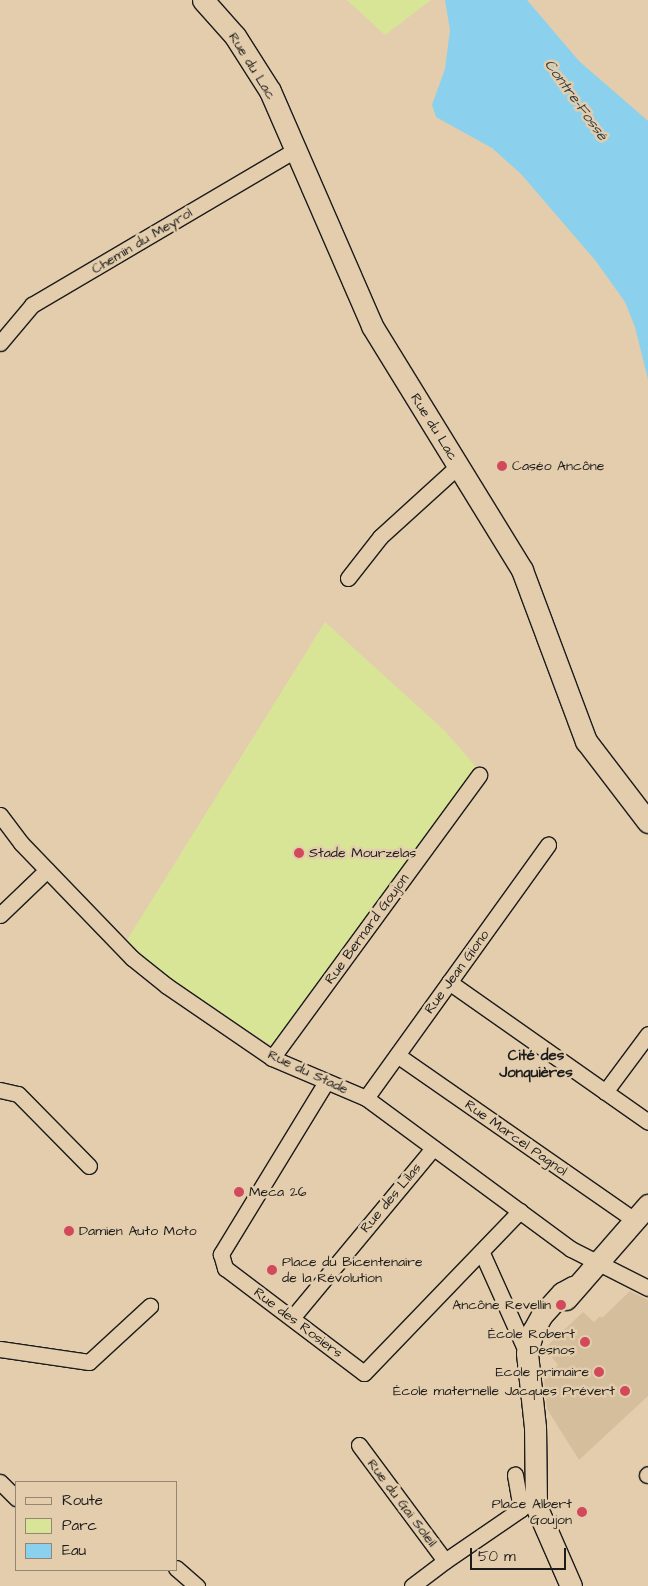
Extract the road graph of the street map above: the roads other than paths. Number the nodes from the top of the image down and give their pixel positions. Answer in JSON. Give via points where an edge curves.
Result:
{"nodes":[{"id":1,"x":204,"y":0,"type":"edge"},
{"id":2,"x":222,"y":0,"type":"edge"},
{"id":3,"x":226,"y":27,"type":"junction"},
{"id":4,"x":295,"y":150,"type":"junction"},
{"id":5,"x":0,"y":343,"type":"edge"},
{"id":6,"x":458,"y":466,"type":"junction"},
{"id":7,"x":348,"y":578,"type":"dead end"},
{"id":8,"x":478,"y":775,"type":"dead end"},
{"id":9,"x":0,"y":815,"type":"edge"},
{"id":10,"x":648,"y":822,"type":"edge"},
{"id":11,"x":548,"y":845,"type":"dead end"},
{"id":12,"x":47,"y":870,"type":"junction"},
{"id":13,"x":0,"y":914,"type":"edge"},
{"id":14,"x":449,"y":982,"type":"junction"},
{"id":15,"x":648,"y":1034,"type":"edge"},
{"id":16,"x":397,"y":1055,"type":"junction"},
{"id":17,"x":272,"y":1058,"type":"junction"},
{"id":18,"x":326,"y":1082,"type":"junction"},
{"id":19,"x":0,"y":1090,"type":"edge"},
{"id":20,"x":605,"y":1092,"type":"junction"},
{"id":21,"x":366,"y":1098,"type":"junction"},
{"id":22,"x":648,"y":1122,"type":"edge"},
{"id":23,"x":433,"y":1148,"type":"junction"},
{"id":24,"x":89,"y":1166,"type":"dead end"},
{"id":25,"x":520,"y":1211,"type":"junction"},
{"id":26,"x":642,"y":1213,"type":"edge"},
{"id":27,"x":482,"y":1253,"type":"junction"},
{"id":28,"x":596,"y":1262,"type":"junction"},
{"id":29,"x":648,"y":1288,"type":"edge"},
{"id":30,"x":150,"y":1306,"type":"dead end"},
{"id":31,"x":292,"y":1318,"type":"junction"},
{"id":32,"x":0,"y":1349,"type":"edge"},
{"id":33,"x":527,"y":1353,"type":"junction"},
{"id":34,"x":359,"y":1445,"type":"dead end"},
{"id":35,"x":515,"y":1475,"type":"dead end"},
{"id":36,"x":0,"y":1482,"type":"edge"},
{"id":37,"x":15,"y":1497,"type":"edge"},
{"id":38,"x":529,"y":1508,"type":"junction"},
{"id":39,"x":445,"y":1561,"type":"junction"},
{"id":40,"x":178,"y":1570,"type":"edge"},
{"id":41,"x":197,"y":1586,"type":"edge"},
{"id":42,"x":412,"y":1586,"type":"edge"},
{"id":43,"x":571,"y":1586,"type":"edge"}],
"edges":[{"from":1,"to":3,"type":"street","name":"Rue du Lac"},
{"from":2,"to":3,"type":"street"},
{"from":3,"to":4,"type":"street","name":"Rue du Lac","via":[[270,91]]},
{"from":4,"to":5,"type":"street","name":"Chemin du Meyrol","via":[[32,306]]},
{"from":4,"to":6,"type":"street","name":"Rue du Lac","via":[[372,326]]},
{"from":6,"to":7,"type":"street","via":[[380,537]]},
{"from":6,"to":10,"type":"street","name":"Rue du Lac","via":[[522,570],[586,741]]},
{"from":8,"to":17,"type":"street","name":"Rue Bernard Goujon"},
{"from":9,"to":12,"type":"street","name":"Rue du Stade"},
{"from":11,"to":14,"type":"street","name":"Rue Jean Giono"},
{"from":12,"to":13,"type":"street"},
{"from":12,"to":17,"type":"street","name":"Rue du Stade","via":[[132,958]]},
{"from":14,"to":16,"type":"street","name":"Rue Jean Giono"},
{"from":14,"to":20,"type":"street"},
{"from":15,"to":20,"type":"street"},
{"from":16,"to":21,"type":"street","name":"Rue Jean Giono"},
{"from":16,"to":26,"type":"street","name":"Rue Marcel Pagnol"},
{"from":17,"to":18,"type":"street","name":"Rue du Stade"},
{"from":18,"to":21,"type":"street","name":"Rue du Stade"},
{"from":18,"to":31,"type":"street","name":"Rue des Rosiers","via":[[221,1254],[226,1268]]},
{"from":19,"to":24,"type":"street","via":[[18,1094]]},
{"from":20,"to":22,"type":"street"},
{"from":21,"to":23,"type":"street","name":"Rue du Stade"},
{"from":23,"to":25,"type":"street","name":"Rue du Stade"},
{"from":23,"to":31,"type":"street","name":"Rue des Lilas"},
{"from":25,"to":27,"type":"street","name":"Rue des Rosiers"},
{"from":25,"to":28,"type":"street","name":"Rue du Stade"},
{"from":26,"to":28,"type":"street"},
{"from":27,"to":31,"type":"street","name":"Rue des Rosiers","via":[[364,1372]]},
{"from":27,"to":33,"type":"street"},
{"from":28,"to":29,"type":"street","name":"Rue du Stade"},
{"from":28,"to":33,"type":"street","via":[[561,1305],[533,1331]]},
{"from":30,"to":32,"type":"street","via":[[89,1362]]},
{"from":33,"to":38,"type":"street","via":[[535,1427]]},
{"from":34,"to":39,"type":"street","name":"Rue du Gai Soleil"},
{"from":35,"to":38,"type":"street"},
{"from":36,"to":37,"type":"street"},
{"from":38,"to":39,"type":"street","name":"Rue du Gai Soleil"},
{"from":38,"to":43,"type":"street"},
{"from":39,"to":42,"type":"street","name":"Rue du Gai Soleil"},
{"from":40,"to":41,"type":"street"}]}
